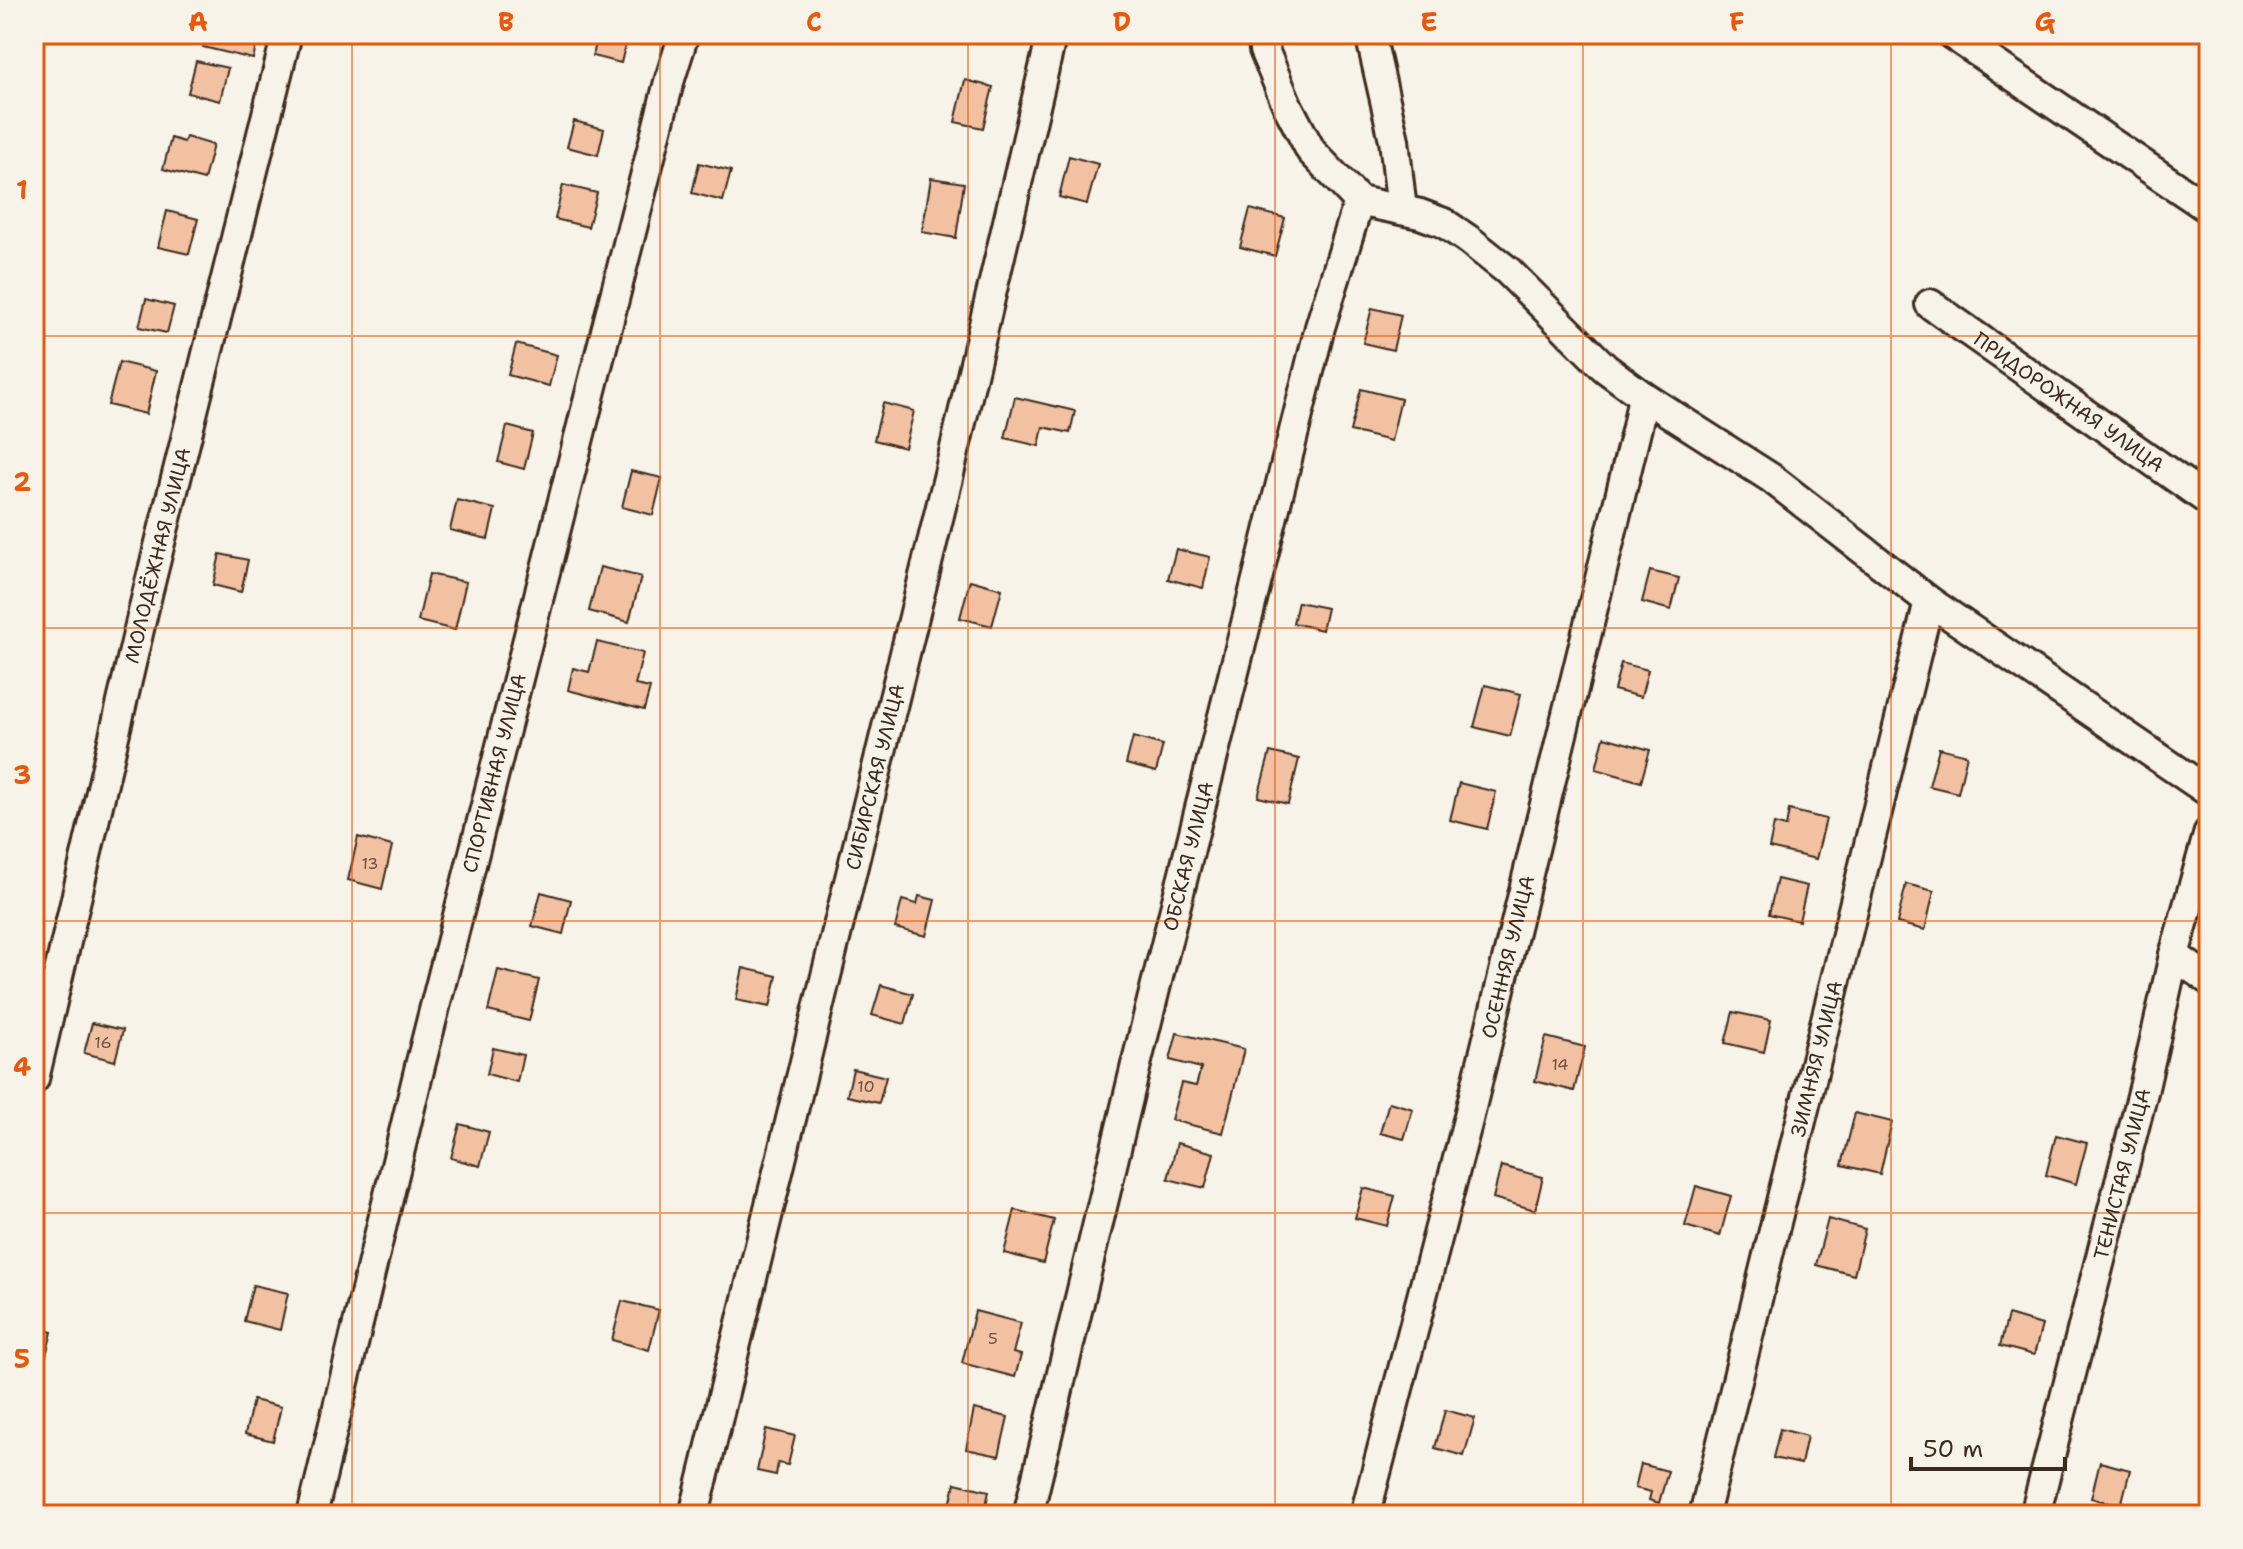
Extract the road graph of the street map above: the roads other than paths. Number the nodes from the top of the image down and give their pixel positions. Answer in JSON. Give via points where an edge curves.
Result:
{"nodes":[{"id":1,"x":287,"y":34,"type":"edge"},
{"id":2,"x":684,"y":34,"type":"edge"},
{"id":3,"x":1262,"y":34,"type":"edge"},
{"id":4,"x":1370,"y":34,"type":"edge"},
{"id":5,"x":1951,"y":34,"type":"edge"},
{"id":6,"x":1052,"y":36,"type":"edge"},
{"id":7,"x":1359,"y":201,"type":"junction"},
{"id":8,"x":2209,"y":209,"type":"edge"},
{"id":9,"x":1402,"y":210,"type":"junction"},
{"id":10,"x":1930,"y":304,"type":"dead end"},
{"id":11,"x":1643,"y":396,"type":"junction"},
{"id":12,"x":2209,"y":501,"type":"edge"},
{"id":13,"x":1929,"y":601,"type":"junction"},
{"id":14,"x":2209,"y":792,"type":"edge"},
{"id":15,"x":2209,"y":832,"type":"edge"},
{"id":16,"x":2174,"y":955,"type":"junction"},
{"id":17,"x":2209,"y":980,"type":"edge"},
{"id":18,"x":34,"y":1079,"type":"edge"},
{"id":19,"x":312,"y":1515,"type":"edge"},
{"id":20,"x":694,"y":1515,"type":"edge"},
{"id":21,"x":1028,"y":1515,"type":"edge"},
{"id":22,"x":1365,"y":1515,"type":"edge"},
{"id":23,"x":1704,"y":1515,"type":"edge"},
{"id":24,"x":2035,"y":1515,"type":"edge"}],
"edges":[{"from":1,"to":18,"type":"street","name":"МОЛОДЁЖНАЯ УЛИЦА","via":[[147,595]]},
{"from":2,"to":19,"type":"street","name":"СПОРТИВНАЯ УЛИЦА","via":[[420,1066]]},
{"from":3,"to":7,"type":"street","via":[[1264,50],[1311,151]]},
{"from":4,"to":9,"type":"street","via":[[1394,140]]},
{"from":5,"to":8,"type":"street"},
{"from":6,"to":20,"type":"street","name":"СИБИРСКАЯ УЛИЦА"},
{"from":7,"to":9,"type":"street"},
{"from":7,"to":21,"type":"street","name":"ОБСКАЯ УЛИЦА","via":[[1320,327]]},
{"from":9,"to":11,"type":"street","via":[[1444,223],[1469,240],[1508,271],[1605,368]]},
{"from":10,"to":12,"type":"street","name":"ПРИДОРОЖНАЯ УЛИЦА"},
{"from":11,"to":13,"type":"street","via":[[1771,478]]},
{"from":11,"to":22,"type":"street","name":"ОСЕННЯЯ УЛИЦА","via":[[1468,1120]]},
{"from":13,"to":14,"type":"street"},
{"from":13,"to":23,"type":"street","name":"ЗИМНЯЯ УЛИЦА"},
{"from":15,"to":16,"type":"street","name":"ТЕНИСТАЯ УЛИЦА"},
{"from":16,"to":17,"type":"street"},
{"from":16,"to":24,"type":"street","name":"ТЕНИСТАЯ УЛИЦА"}]}
